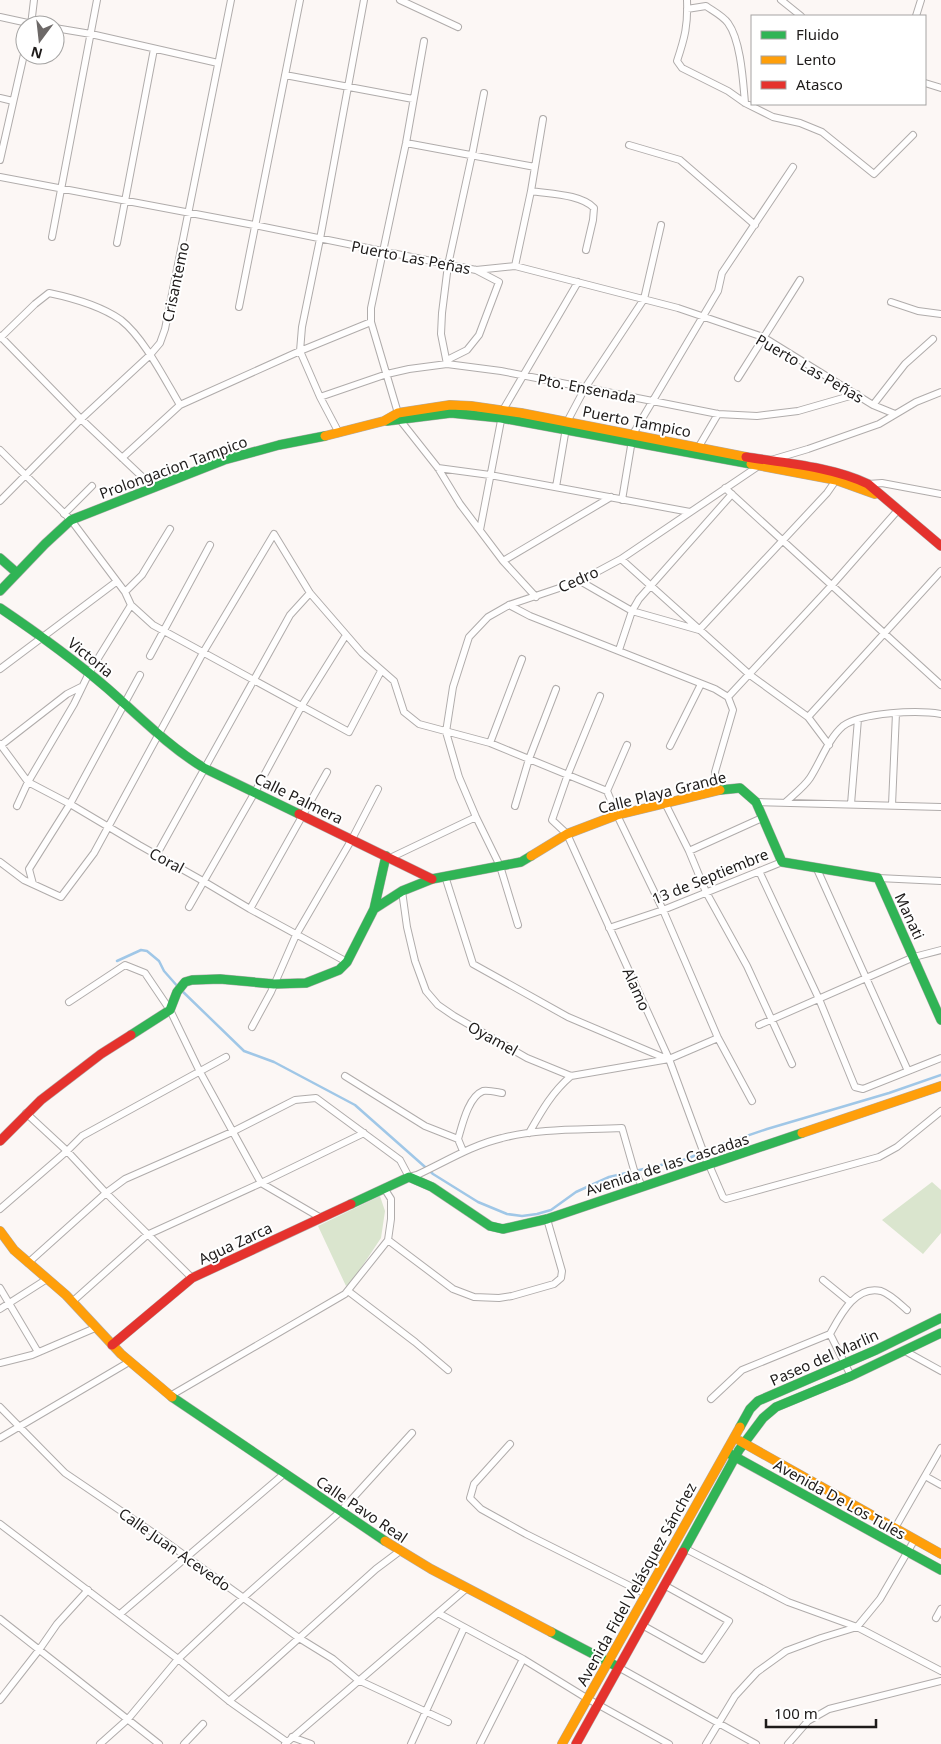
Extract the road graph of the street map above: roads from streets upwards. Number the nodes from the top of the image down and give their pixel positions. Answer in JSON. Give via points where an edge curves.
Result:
{"nodes":[{"id":1,"x":34,"y":0,"type":"edge"},
{"id":2,"x":97,"y":0,"type":"edge"},
{"id":3,"x":231,"y":0,"type":"edge"},
{"id":4,"x":300,"y":0,"type":"edge"},
{"id":5,"x":364,"y":0,"type":"edge"},
{"id":6,"x":400,"y":0,"type":"edge"},
{"id":7,"x":687,"y":0,"type":"edge"},
{"id":8,"x":781,"y":0,"type":"edge"},
{"id":9,"x":921,"y":0,"type":"edge"},
{"id":10,"x":688,"y":9,"type":"junction"},
{"id":11,"x":33,"y":15,"type":"edge"},
{"id":12,"x":800,"y":15,"type":"edge"},
{"id":13,"x":916,"y":15,"type":"edge"},
{"id":14,"x":0,"y":17,"type":"edge"},
{"id":15,"x":15,"y":21,"type":"edge"},
{"id":16,"x":458,"y":28,"type":"dead end"},
{"id":17,"x":65,"y":30,"type":"edge"},
{"id":18,"x":91,"y":34,"type":"junction"},
{"id":19,"x":424,"y":40,"type":"dead end"},
{"id":20,"x":154,"y":49,"type":"junction"},
{"id":21,"x":218,"y":64,"type":"junction"},
{"id":22,"x":21,"y":65,"type":"edge"},
{"id":23,"x":285,"y":75,"type":"junction"},
{"id":24,"x":926,"y":83,"type":"edge"},
{"id":25,"x":349,"y":87,"type":"junction"},
{"id":26,"x":941,"y":88,"type":"edge"},
{"id":27,"x":484,"y":93,"type":"dead end"},
{"id":28,"x":0,"y":98,"type":"edge"},
{"id":29,"x":413,"y":99,"type":"junction"},
{"id":30,"x":13,"y":101,"type":"junction"},
{"id":31,"x":745,"y":103,"type":"junction"},
{"id":32,"x":543,"y":119,"type":"dead end"},
{"id":33,"x":913,"y":135,"type":"dead end"},
{"id":34,"x":406,"y":143,"type":"junction"},
{"id":35,"x":629,"y":145,"type":"dead end"},
{"id":36,"x":472,"y":155,"type":"junction"},
{"id":37,"x":0,"y":160,"type":"edge"},
{"id":38,"x":535,"y":167,"type":"junction"},
{"id":39,"x":793,"y":167,"type":"dead end"},
{"id":40,"x":0,"y":178,"type":"edge"},
{"id":41,"x":61,"y":188,"type":"junction"},
{"id":42,"x":531,"y":191,"type":"junction"},
{"id":43,"x":124,"y":201,"type":"junction"},
{"id":44,"x":189,"y":213,"type":"junction"},
{"id":45,"x":755,"y":224,"type":"junction"},
{"id":46,"x":254,"y":225,"type":"junction"},
{"id":47,"x":661,"y":225,"type":"dead end"},
{"id":48,"x":52,"y":238,"type":"dead end"},
{"id":49,"x":320,"y":240,"type":"junction"},
{"id":50,"x":117,"y":243,"type":"dead end"},
{"id":51,"x":586,"y":250,"type":"dead end"},
{"id":52,"x":382,"y":251,"type":"junction"},
{"id":53,"x":448,"y":265,"type":"junction"},
{"id":54,"x":515,"y":266,"type":"junction"},
{"id":55,"x":476,"y":270,"type":"junction"},
{"id":56,"x":800,"y":280,"type":"dead end"},
{"id":57,"x":578,"y":282,"type":"junction"},
{"id":58,"x":644,"y":299,"type":"junction"},
{"id":59,"x":891,"y":302,"type":"dead end"},
{"id":60,"x":239,"y":307,"type":"dead end"},
{"id":61,"x":941,"y":314,"type":"edge"},
{"id":62,"x":702,"y":316,"type":"junction"},
{"id":63,"x":371,"y":322,"type":"junction"},
{"id":64,"x":0,"y":337,"type":"edge"},
{"id":65,"x":764,"y":337,"type":"junction"},
{"id":66,"x":933,"y":339,"type":"dead end"},
{"id":67,"x":300,"y":351,"type":"junction"},
{"id":68,"x":149,"y":356,"type":"junction"},
{"id":69,"x":447,"y":362,"type":"junction"},
{"id":70,"x":387,"y":374,"type":"junction"},
{"id":71,"x":523,"y":375,"type":"junction"},
{"id":72,"x":738,"y":378,"type":"dead end"},
{"id":73,"x":585,"y":388,"type":"junction"},
{"id":74,"x":941,"y":392,"type":"edge"},
{"id":75,"x":857,"y":394,"type":"junction"},
{"id":76,"x":320,"y":397,"type":"junction"},
{"id":77,"x":652,"y":402,"type":"junction"},
{"id":78,"x":180,"y":405,"type":"junction"},
{"id":79,"x":873,"y":405,"type":"junction"},
{"id":80,"x":502,"y":414,"type":"junction"},
{"id":81,"x":718,"y":414,"type":"junction"},
{"id":82,"x":895,"y":414,"type":"junction"},
{"id":83,"x":399,"y":417,"type":"junction"},
{"id":84,"x":82,"y":419,"type":"junction"},
{"id":85,"x":566,"y":426,"type":"junction"},
{"id":86,"x":339,"y":433,"type":"junction"},
{"id":87,"x":633,"y":438,"type":"junction"},
{"id":88,"x":698,"y":448,"type":"junction"},
{"id":89,"x":0,"y":450,"type":"edge"},
{"id":90,"x":122,"y":458,"type":"junction"},
{"id":91,"x":768,"y":460,"type":"junction"},
{"id":92,"x":758,"y":466,"type":"junction"},
{"id":93,"x":438,"y":468,"type":"junction"},
{"id":94,"x":26,"y":475,"type":"junction"},
{"id":95,"x":490,"y":475,"type":"junction"},
{"id":96,"x":836,"y":480,"type":"junction"},
{"id":97,"x":92,"y":486,"type":"dead end"},
{"id":98,"x":556,"y":487,"type":"junction"},
{"id":99,"x":866,"y":487,"type":"junction"},
{"id":100,"x":154,"y":488,"type":"junction"},
{"id":101,"x":725,"y":488,"type":"junction"},
{"id":102,"x":732,"y":494,"type":"junction"},
{"id":103,"x":941,"y":494,"type":"edge"},
{"id":104,"x":611,"y":497,"type":"junction"},
{"id":105,"x":622,"y":500,"type":"junction"},
{"id":106,"x":0,"y":501,"type":"edge"},
{"id":107,"x":898,"y":510,"type":"junction"},
{"id":108,"x":690,"y":512,"type":"junction"},
{"id":109,"x":68,"y":517,"type":"junction"},
{"id":110,"x":170,"y":529,"type":"dead end"},
{"id":111,"x":480,"y":530,"type":"junction"},
{"id":112,"x":782,"y":539,"type":"junction"},
{"id":113,"x":210,"y":545,"type":"dead end"},
{"id":114,"x":941,"y":546,"type":"edge"},
{"id":115,"x":0,"y":558,"type":"edge"},
{"id":116,"x":620,"y":559,"type":"junction"},
{"id":117,"x":503,"y":561,"type":"junction"},
{"id":118,"x":941,"y":571,"type":"edge"},
{"id":119,"x":17,"y":573,"type":"junction"},
{"id":120,"x":580,"y":581,"type":"junction"},
{"id":121,"x":116,"y":582,"type":"junction"},
{"id":122,"x":832,"y":585,"type":"junction"},
{"id":123,"x":650,"y":586,"type":"junction"},
{"id":124,"x":0,"y":591,"type":"edge"},
{"id":125,"x":125,"y":592,"type":"junction"},
{"id":126,"x":310,"y":593,"type":"junction"},
{"id":127,"x":536,"y":597,"type":"junction"},
{"id":128,"x":131,"y":604,"type":"junction"},
{"id":129,"x":509,"y":605,"type":"junction"},
{"id":130,"x":0,"y":608,"type":"edge"},
{"id":131,"x":632,"y":611,"type":"junction"},
{"id":132,"x":698,"y":630,"type":"junction"},
{"id":133,"x":164,"y":631,"type":"junction"},
{"id":134,"x":884,"y":632,"type":"junction"},
{"id":135,"x":346,"y":635,"type":"junction"},
{"id":136,"x":42,"y":637,"type":"junction"},
{"id":137,"x":619,"y":650,"type":"junction"},
{"id":138,"x":204,"y":651,"type":"junction"},
{"id":139,"x":150,"y":656,"type":"dead end"},
{"id":140,"x":522,"y":659,"type":"dead end"},
{"id":141,"x":0,"y":669,"type":"edge"},
{"id":142,"x":381,"y":671,"type":"junction"},
{"id":143,"x":89,"y":673,"type":"junction"},
{"id":144,"x":140,"y":675,"type":"dead end"},
{"id":145,"x":750,"y":675,"type":"junction"},
{"id":146,"x":255,"y":680,"type":"junction"},
{"id":147,"x":701,"y":684,"type":"junction"},
{"id":148,"x":941,"y":685,"type":"edge"},
{"id":149,"x":81,"y":687,"type":"junction"},
{"id":150,"x":556,"y":689,"type":"dead end"},
{"id":151,"x":600,"y":696,"type":"dead end"},
{"id":152,"x":728,"y":697,"type":"junction"},
{"id":153,"x":124,"y":703,"type":"junction"},
{"id":154,"x":301,"y":707,"type":"junction"},
{"id":155,"x":896,"y":713,"type":"junction"},
{"id":156,"x":941,"y":714,"type":"edge"},
{"id":157,"x":808,"y":717,"type":"junction"},
{"id":158,"x":858,"y":719,"type":"junction"},
{"id":159,"x":446,"y":732,"type":"junction"},
{"id":160,"x":158,"y":736,"type":"junction"},
{"id":161,"x":490,"y":744,"type":"junction"},
{"id":162,"x":0,"y":745,"type":"edge"},
{"id":163,"x":628,"y":745,"type":"dead end"},
{"id":164,"x":829,"y":745,"type":"junction"},
{"id":165,"x":670,"y":746,"type":"dead end"},
{"id":166,"x":529,"y":758,"type":"junction"},
{"id":167,"x":204,"y":768,"type":"junction"},
{"id":168,"x":327,"y":772,"type":"dead end"},
{"id":169,"x":568,"y":774,"type":"junction"},
{"id":170,"x":28,"y":782,"type":"junction"},
{"id":171,"x":378,"y":789,"type":"dead end"},
{"id":172,"x":718,"y":790,"type":"junction"},
{"id":173,"x":607,"y":791,"type":"junction"},
{"id":174,"x":255,"y":792,"type":"junction"},
{"id":175,"x":756,"y":802,"type":"junction"},
{"id":176,"x":786,"y":802,"type":"junction"},
{"id":177,"x":665,"y":803,"type":"junction"},
{"id":178,"x":70,"y":804,"type":"junction"},
{"id":179,"x":852,"y":804,"type":"junction"},
{"id":180,"x":892,"y":805,"type":"junction"},
{"id":181,"x":17,"y":806,"type":"dead end"},
{"id":182,"x":515,"y":806,"type":"dead end"},
{"id":183,"x":941,"y":807,"type":"edge"},
{"id":184,"x":617,"y":815,"type":"junction"},
{"id":185,"x":303,"y":816,"type":"junction"},
{"id":186,"x":476,"y":817,"type":"junction"},
{"id":187,"x":762,"y":818,"type":"junction"},
{"id":188,"x":109,"y":826,"type":"junction"},
{"id":189,"x":567,"y":834,"type":"junction"},
{"id":190,"x":352,"y":839,"type":"junction"},
{"id":191,"x":689,"y":851,"type":"junction"},
{"id":192,"x":157,"y":854,"type":"junction"},
{"id":193,"x":388,"y":857,"type":"junction"},
{"id":194,"x":0,"y":862,"type":"edge"},
{"id":195,"x":782,"y":862,"type":"junction"},
{"id":196,"x":500,"y":866,"type":"junction"},
{"id":197,"x":817,"y":869,"type":"junction"},
{"id":198,"x":759,"y":871,"type":"junction"},
{"id":199,"x":445,"y":876,"type":"junction"},
{"id":200,"x":878,"y":878,"type":"junction"},
{"id":201,"x":203,"y":880,"type":"junction"},
{"id":202,"x":432,"y":880,"type":"junction"},
{"id":203,"x":941,"y":881,"type":"edge"},
{"id":204,"x":32,"y":884,"type":"junction"},
{"id":205,"x":402,"y":891,"type":"junction"},
{"id":206,"x":706,"y":892,"type":"junction"},
{"id":207,"x":189,"y":907,"type":"dead end"},
{"id":208,"x":250,"y":909,"type":"junction"},
{"id":209,"x":374,"y":910,"type":"junction"},
{"id":210,"x":663,"y":910,"type":"junction"},
{"id":211,"x":518,"y":925,"type":"dead end"},
{"id":212,"x":609,"y":928,"type":"junction"},
{"id":213,"x":296,"y":935,"type":"junction"},
{"id":214,"x":941,"y":950,"type":"edge"},
{"id":215,"x":914,"y":957,"type":"junction"},
{"id":216,"x":347,"y":962,"type":"junction"},
{"id":217,"x":865,"y":978,"type":"junction"},
{"id":218,"x":274,"y":984,"type":"junction"},
{"id":219,"x":819,"y":999,"type":"junction"},
{"id":220,"x":69,"y":1002,"type":"dead end"},
{"id":221,"x":170,"y":1010,"type":"junction"},
{"id":222,"x":772,"y":1019,"type":"junction"},
{"id":223,"x":941,"y":1020,"type":"edge"},
{"id":224,"x":759,"y":1026,"type":"dead end"},
{"id":225,"x":252,"y":1027,"type":"dead end"},
{"id":226,"x":718,"y":1038,"type":"junction"},
{"id":227,"x":226,"y":1057,"type":"dead end"},
{"id":228,"x":941,"y":1058,"type":"edge"},
{"id":229,"x":668,"y":1059,"type":"junction"},
{"id":230,"x":792,"y":1064,"type":"dead end"},
{"id":231,"x":908,"y":1071,"type":"junction"},
{"id":232,"x":200,"y":1072,"type":"junction"},
{"id":233,"x":345,"y":1076,"type":"dead end"},
{"id":234,"x":570,"y":1076,"type":"junction"},
{"id":235,"x":941,"y":1086,"type":"edge"},
{"id":236,"x":502,"y":1093,"type":"dead end"},
{"id":237,"x":752,"y":1101,"type":"dead end"},
{"id":238,"x":941,"y":1111,"type":"edge"},
{"id":239,"x":26,"y":1113,"type":"junction"},
{"id":240,"x":232,"y":1132,"type":"junction"},
{"id":241,"x":364,"y":1133,"type":"junction"},
{"id":242,"x":529,"y":1133,"type":"junction"},
{"id":243,"x":458,"y":1139,"type":"junction"},
{"id":244,"x":0,"y":1141,"type":"edge"},
{"id":245,"x":67,"y":1151,"type":"junction"},
{"id":246,"x":463,"y":1152,"type":"junction"},
{"id":247,"x":710,"y":1165,"type":"junction"},
{"id":248,"x":413,"y":1176,"type":"junction"},
{"id":249,"x":261,"y":1183,"type":"junction"},
{"id":250,"x":642,"y":1186,"type":"junction"},
{"id":251,"x":384,"y":1188,"type":"junction"},
{"id":252,"x":106,"y":1193,"type":"junction"},
{"id":253,"x":0,"y":1208,"type":"edge"},
{"id":254,"x":321,"y":1218,"type":"junction"},
{"id":255,"x":547,"y":1219,"type":"junction"},
{"id":256,"x":0,"y":1231,"type":"edge"},
{"id":257,"x":147,"y":1235,"type":"junction"},
{"id":258,"x":388,"y":1240,"type":"junction"},
{"id":259,"x":2,"y":1242,"type":"edge"},
{"id":260,"x":28,"y":1264,"type":"junction"},
{"id":261,"x":192,"y":1278,"type":"junction"},
{"id":262,"x":47,"y":1279,"type":"junction"},
{"id":263,"x":823,"y":1280,"type":"dead end"},
{"id":264,"x":0,"y":1288,"type":"edge"},
{"id":265,"x":348,"y":1291,"type":"junction"},
{"id":266,"x":72,"y":1302,"type":"junction"},
{"id":267,"x":850,"y":1302,"type":"junction"},
{"id":268,"x":9,"y":1303,"type":"junction"},
{"id":269,"x":0,"y":1308,"type":"edge"},
{"id":270,"x":907,"y":1310,"type":"dead end"},
{"id":271,"x":941,"y":1318,"type":"edge"},
{"id":272,"x":95,"y":1328,"type":"junction"},
{"id":273,"x":941,"y":1333,"type":"edge"},
{"id":274,"x":830,"y":1334,"type":"junction"},
{"id":275,"x":112,"y":1345,"type":"junction"},
{"id":276,"x":905,"y":1351,"type":"junction"},
{"id":277,"x":38,"y":1352,"type":"junction"},
{"id":278,"x":129,"y":1362,"type":"junction"},
{"id":279,"x":0,"y":1363,"type":"edge"},
{"id":280,"x":845,"y":1364,"type":"junction"},
{"id":281,"x":448,"y":1370,"type":"dead end"},
{"id":282,"x":941,"y":1371,"type":"edge"},
{"id":283,"x":851,"y":1376,"type":"junction"},
{"id":284,"x":170,"y":1396,"type":"junction"},
{"id":285,"x":711,"y":1399,"type":"dead end"},
{"id":286,"x":0,"y":1407,"type":"edge"},
{"id":287,"x":20,"y":1426,"type":"junction"},
{"id":288,"x":412,"y":1433,"type":"dead end"},
{"id":289,"x":0,"y":1438,"type":"edge"},
{"id":290,"x":734,"y":1438,"type":"junction"},
{"id":291,"x":744,"y":1443,"type":"junction"},
{"id":292,"x":510,"y":1444,"type":"dead end"},
{"id":293,"x":941,"y":1448,"type":"edge"},
{"id":294,"x":726,"y":1452,"type":"junction"},
{"id":295,"x":735,"y":1457,"type":"junction"},
{"id":296,"x":285,"y":1473,"type":"junction"},
{"id":297,"x":925,"y":1476,"type":"junction"},
{"id":298,"x":941,"y":1485,"type":"edge"},
{"id":299,"x":341,"y":1511,"type":"junction"},
{"id":300,"x":0,"y":1524,"type":"edge"},
{"id":301,"x":895,"y":1528,"type":"junction"},
{"id":302,"x":915,"y":1539,"type":"junction"},
{"id":303,"x":686,"y":1549,"type":"junction"},
{"id":304,"x":400,"y":1551,"type":"junction"},
{"id":305,"x":908,"y":1552,"type":"junction"},
{"id":306,"x":941,"y":1554,"type":"edge"},
{"id":307,"x":186,"y":1557,"type":"junction"},
{"id":308,"x":941,"y":1570,"type":"edge"},
{"id":309,"x":664,"y":1585,"type":"junction"},
{"id":310,"x":467,"y":1588,"type":"junction"},
{"id":311,"x":88,"y":1590,"type":"junction"},
{"id":312,"x":646,"y":1594,"type":"junction"},
{"id":313,"x":244,"y":1597,"type":"junction"},
{"id":314,"x":941,"y":1609,"type":"edge"},
{"id":315,"x":438,"y":1613,"type":"junction"},
{"id":316,"x":120,"y":1614,"type":"junction"},
{"id":317,"x":0,"y":1618,"type":"edge"},
{"id":318,"x":936,"y":1618,"type":"dead end"},
{"id":319,"x":642,"y":1625,"type":"junction"},
{"id":320,"x":464,"y":1628,"type":"junction"},
{"id":321,"x":858,"y":1628,"type":"junction"},
{"id":322,"x":299,"y":1638,"type":"junction"},
{"id":323,"x":39,"y":1650,"type":"junction"},
{"id":324,"x":178,"y":1659,"type":"junction"},
{"id":325,"x":523,"y":1659,"type":"junction"},
{"id":326,"x":608,"y":1662,"type":"junction"},
{"id":327,"x":618,"y":1667,"type":"junction"},
{"id":328,"x":941,"y":1671,"type":"edge"},
{"id":329,"x":358,"y":1680,"type":"junction"},
{"id":330,"x":941,"y":1681,"type":"edge"},
{"id":331,"x":588,"y":1699,"type":"junction"},
{"id":332,"x":0,"y":1700,"type":"edge"},
{"id":333,"x":229,"y":1701,"type":"junction"},
{"id":334,"x":598,"y":1705,"type":"junction"},
{"id":335,"x":426,"y":1712,"type":"junction"},
{"id":336,"x":128,"y":1719,"type":"junction"},
{"id":337,"x":448,"y":1722,"type":"dead end"},
{"id":338,"x":718,"y":1723,"type":"junction"},
{"id":339,"x":203,"y":1724,"type":"dead end"},
{"id":340,"x":292,"y":1736,"type":"junction"},
{"id":341,"x":286,"y":1743,"type":"edge"},
{"id":342,"x":100,"y":1744,"type":"edge"},
{"id":343,"x":159,"y":1744,"type":"edge"},
{"id":344,"x":184,"y":1744,"type":"edge"},
{"id":345,"x":311,"y":1744,"type":"edge"},
{"id":346,"x":411,"y":1744,"type":"edge"},
{"id":347,"x":480,"y":1744,"type":"edge"},
{"id":348,"x":562,"y":1744,"type":"edge"},
{"id":349,"x":576,"y":1744,"type":"edge"},
{"id":350,"x":669,"y":1744,"type":"edge"},
{"id":351,"x":706,"y":1744,"type":"edge"},
{"id":352,"x":756,"y":1744,"type":"edge"},
{"id":353,"x":788,"y":1744,"type":"edge"}],
"edges":[{"from":1,"to":11,"type":"street"},
{"from":2,"to":18,"type":"street"},
{"from":3,"to":21,"type":"street","name":"Crisantemo"},
{"from":4,"to":23,"type":"street"},
{"from":5,"to":25,"type":"street"},
{"from":6,"to":16,"type":"street"},
{"from":7,"to":10,"type":"street"},
{"from":8,"to":12,"type":"street"},
{"from":9,"to":13,"type":"street"},
{"from":10,"to":31,"type":"street","via":[[706,6],[727,21],[738,49]]},
{"from":10,"to":31,"type":"street","via":[[685,37],[676,61],[682,68]]},
{"from":14,"to":15,"type":"street"},
{"from":17,"to":18,"type":"street"},
{"from":18,"to":20,"type":"street"},
{"from":18,"to":41,"type":"street"},
{"from":19,"to":29,"type":"street"},
{"from":20,"to":21,"type":"street"},
{"from":20,"to":43,"type":"street"},
{"from":21,"to":44,"type":"street","name":"Crisantemo"},
{"from":22,"to":30,"type":"street"},
{"from":23,"to":25,"type":"street"},
{"from":23,"to":46,"type":"street"},
{"from":24,"to":26,"type":"street"},
{"from":25,"to":29,"type":"street"},
{"from":25,"to":49,"type":"street"},
{"from":27,"to":36,"type":"street"},
{"from":28,"to":30,"type":"street"},
{"from":29,"to":34,"type":"street"},
{"from":30,"to":37,"type":"street"},
{"from":31,"to":33,"type":"street","via":[[773,117],[822,132],[874,174]]},
{"from":32,"to":38,"type":"street"},
{"from":34,"to":36,"type":"street"},
{"from":34,"to":52,"type":"street"},
{"from":35,"to":45,"type":"street","via":[[680,160]]},
{"from":36,"to":38,"type":"street"},
{"from":36,"to":53,"type":"street"},
{"from":38,"to":42,"type":"street"},
{"from":39,"to":45,"type":"street"},
{"from":40,"to":41,"type":"street","name":"Puerto Las Peñas"},
{"from":41,"to":43,"type":"street","name":"Puerto Las Peñas"},
{"from":41,"to":48,"type":"street"},
{"from":42,"to":51,"type":"street","via":[[589,202],[594,208]]},
{"from":42,"to":54,"type":"street"},
{"from":43,"to":44,"type":"street","name":"Puerto Las Peñas"},
{"from":43,"to":50,"type":"street"},
{"from":44,"to":46,"type":"street","name":"Puerto Las Peñas"},
{"from":44,"to":68,"type":"street","name":"Crisantemo","via":[[165,329],[160,343]]},
{"from":45,"to":62,"type":"street","via":[[722,273],[718,291]]},
{"from":46,"to":49,"type":"street","name":"Puerto Las Peñas"},
{"from":46,"to":60,"type":"street"},
{"from":47,"to":58,"type":"street"},
{"from":49,"to":52,"type":"street","name":"Puerto Las Peñas"},
{"from":49,"to":67,"type":"street"},
{"from":52,"to":53,"type":"street","name":"Puerto Las Peñas"},
{"from":52,"to":63,"type":"street"},
{"from":53,"to":55,"type":"street","name":"Puerto Las Peñas"},
{"from":53,"to":69,"type":"street","via":[[441,334]]},
{"from":54,"to":55,"type":"street","name":"Puerto Las Peñas"},
{"from":54,"to":57,"type":"street","name":"Puerto Las Peñas"},
{"from":55,"to":69,"type":"street","via":[[499,282],[479,335],[468,350]]},
{"from":56,"to":65,"type":"street"},
{"from":57,"to":58,"type":"street","name":"Puerto Las Peñas"},
{"from":57,"to":71,"type":"street"},
{"from":58,"to":62,"type":"street","name":"Puerto Las Peñas"},
{"from":58,"to":73,"type":"street"},
{"from":59,"to":61,"type":"street"},
{"from":62,"to":65,"type":"street","name":"Puerto Las Peñas"},
{"from":62,"to":77,"type":"street"},
{"from":63,"to":67,"type":"street"},
{"from":63,"to":70,"type":"street"},
{"from":64,"to":68,"type":"street","via":[[49,293],[97,308],[120,320],[134,332]]},
{"from":64,"to":84,"type":"street"},
{"from":65,"to":72,"type":"street"},
{"from":65,"to":75,"type":"street","name":"Puerto Las Peñas"},
{"from":66,"to":79,"type":"street","via":[[905,364]]},
{"from":67,"to":76,"type":"street"},
{"from":67,"to":78,"type":"street"},
{"from":68,"to":78,"type":"street"},
{"from":68,"to":84,"type":"street","name":"Crisantemo"},
{"from":69,"to":70,"type":"street","name":"Pto. Ensenada"},
{"from":69,"to":71,"type":"street","name":"Pto. Ensenada"},
{"from":70,"to":76,"type":"street","name":"Pto. Ensenada"},
{"from":70,"to":83,"type":"street"},
{"from":71,"to":73,"type":"street","name":"Pto. Ensenada"},
{"from":71,"to":80,"type":"street"},
{"from":73,"to":77,"type":"street","name":"Pto. Ensenada"},
{"from":73,"to":85,"type":"street"},
{"from":74,"to":82,"type":"street"},
{"from":75,"to":79,"type":"street","name":"Puerto Las Peñas"},
{"from":75,"to":81,"type":"street","name":"Pto. Ensenada","via":[[798,411],[757,416]]},
{"from":76,"to":86,"type":"street"},
{"from":77,"to":81,"type":"street","name":"Pto. Ensenada"},
{"from":77,"to":87,"type":"street"},
{"from":78,"to":90,"type":"street"},
{"from":79,"to":82,"type":"street","name":"Puerto Las Peñas"},
{"from":80,"to":83,"type":"street","name":"Puerto Tampico","via":[[450,405]]},
{"from":80,"to":85,"type":"street","name":"Puerto Tampico"},
{"from":80,"to":95,"type":"street"},
{"from":81,"to":88,"type":"street"},
{"from":82,"to":91,"type":"street","name":"Cedro","via":[[863,430]]},
{"from":83,"to":86,"type":"street","name":"Prolongacion Tampico"},
{"from":83,"to":93,"type":"street"},
{"from":84,"to":90,"type":"street"},
{"from":84,"to":94,"type":"street","name":"Crisantemo"},
{"from":85,"to":87,"type":"street","name":"Puerto Tampico"},
{"from":85,"to":98,"type":"street"},
{"from":86,"to":100,"type":"street","name":"Prolongacion Tampico","via":[[224,460]]},
{"from":87,"to":88,"type":"street","name":"Puerto Tampico"},
{"from":87,"to":92,"type":"street","name":"Puerto Tampico"},
{"from":87,"to":105,"type":"street"},
{"from":88,"to":91,"type":"street","name":"Puerto Tampico"},
{"from":89,"to":94,"type":"street"},
{"from":90,"to":100,"type":"street"},
{"from":91,"to":92,"type":"street","name":"Cedro"},
{"from":91,"to":99,"type":"street","name":"Puerto Tampico","via":[[856,478]]},
{"from":92,"to":96,"type":"street","name":"Puerto Tampico"},
{"from":92,"to":101,"type":"street","name":"Cedro"},
{"from":93,"to":95,"type":"street"},
{"from":93,"to":111,"type":"street"},
{"from":94,"to":106,"type":"street","name":"Crisantemo"},
{"from":94,"to":109,"type":"street"},
{"from":95,"to":98,"type":"street"},
{"from":95,"to":111,"type":"street"},
{"from":96,"to":99,"type":"street","name":"Puerto Tampico"},
{"from":96,"to":112,"type":"street"},
{"from":97,"to":109,"type":"street"},
{"from":98,"to":104,"type":"street"},
{"from":99,"to":103,"type":"street","via":[[882,483]]},
{"from":99,"to":107,"type":"street"},
{"from":100,"to":109,"type":"street","name":"Prolongacion Tampico"},
{"from":101,"to":102,"type":"street"},
{"from":101,"to":108,"type":"street","name":"Cedro"},
{"from":102,"to":112,"type":"street"},
{"from":102,"to":123,"type":"street"},
{"from":104,"to":105,"type":"street"},
{"from":104,"to":117,"type":"street"},
{"from":105,"to":108,"type":"street"},
{"from":107,"to":114,"type":"street"},
{"from":107,"to":122,"type":"street"},
{"from":108,"to":116,"type":"street","name":"Cedro"},
{"from":109,"to":119,"type":"street","name":"Prolongacion Tampico"},
{"from":109,"to":121,"type":"street"},
{"from":110,"to":125,"type":"street","via":[[142,575]]},
{"from":111,"to":117,"type":"street"},
{"from":112,"to":122,"type":"street"},
{"from":112,"to":132,"type":"street"},
{"from":113,"to":133,"type":"street"},
{"from":115,"to":119,"type":"street"},
{"from":116,"to":120,"type":"street","name":"Cedro"},
{"from":116,"to":123,"type":"street"},
{"from":117,"to":127,"type":"street"},
{"from":118,"to":134,"type":"street"},
{"from":119,"to":124,"type":"street","name":"Prolongacion Tampico"},
{"from":120,"to":127,"type":"street","name":"Cedro"},
{"from":120,"to":131,"type":"street"},
{"from":121,"to":125,"type":"street"},
{"from":121,"to":136,"type":"street"},
{"from":122,"to":134,"type":"street"},
{"from":122,"to":145,"type":"street"},
{"from":123,"to":131,"type":"street"},
{"from":123,"to":132,"type":"street"},
{"from":125,"to":128,"type":"street"},
{"from":126,"to":135,"type":"street"},
{"from":126,"to":138,"type":"street","via":[[274,534]]},
{"from":126,"to":146,"type":"street","via":[[290,616]]},
{"from":127,"to":129,"type":"street","name":"Cedro"},
{"from":128,"to":133,"type":"street"},
{"from":128,"to":143,"type":"street"},
{"from":129,"to":137,"type":"street"},
{"from":129,"to":159,"type":"street","name":"Cedro","via":[[488,617],[469,637],[453,687]]},
{"from":130,"to":136,"type":"street","name":"Victoria"},
{"from":131,"to":132,"type":"street"},
{"from":131,"to":137,"type":"street"},
{"from":132,"to":145,"type":"street"},
{"from":133,"to":138,"type":"street"},
{"from":133,"to":139,"type":"street"},
{"from":134,"to":148,"type":"street"},
{"from":134,"to":157,"type":"street"},
{"from":135,"to":142,"type":"street"},
{"from":135,"to":154,"type":"street"},
{"from":136,"to":141,"type":"street"},
{"from":136,"to":143,"type":"street","name":"Victoria"},
{"from":137,"to":147,"type":"street"},
{"from":138,"to":146,"type":"street"},
{"from":138,"to":160,"type":"street"},
{"from":140,"to":161,"type":"street"},
{"from":142,"to":154,"type":"street","via":[[349,732]]},
{"from":142,"to":159,"type":"street","via":[[394,682],[404,712],[419,724]]},
{"from":143,"to":149,"type":"street"},
{"from":143,"to":153,"type":"street","name":"Victoria"},
{"from":144,"to":153,"type":"street"},
{"from":145,"to":152,"type":"street"},
{"from":145,"to":157,"type":"street"},
{"from":146,"to":154,"type":"street"},
{"from":146,"to":167,"type":"street"},
{"from":147,"to":152,"type":"street"},
{"from":147,"to":165,"type":"street"},
{"from":149,"to":162,"type":"street"},
{"from":149,"to":170,"type":"street"},
{"from":150,"to":166,"type":"street"},
{"from":151,"to":169,"type":"street"},
{"from":152,"to":172,"type":"street","via":[[733,710],[715,772]]},
{"from":153,"to":160,"type":"street","name":"Victoria"},
{"from":153,"to":178,"type":"street"},
{"from":154,"to":174,"type":"street"},
{"from":155,"to":156,"type":"street","via":[[924,711]]},
{"from":155,"to":158,"type":"street"},
{"from":155,"to":180,"type":"street"},
{"from":157,"to":164,"type":"street"},
{"from":158,"to":164,"type":"street","via":[[843,726]]},
{"from":158,"to":179,"type":"street"},
{"from":159,"to":161,"type":"street"},
{"from":159,"to":186,"type":"street","name":"Cedro","via":[[459,777]]},
{"from":160,"to":167,"type":"street","name":"Calle Palmera"},
{"from":160,"to":188,"type":"street"},
{"from":161,"to":166,"type":"street"},
{"from":162,"to":170,"type":"street","name":"Coral"},
{"from":163,"to":173,"type":"street"},
{"from":164,"to":176,"type":"street","via":[[809,780]]},
{"from":166,"to":169,"type":"street"},
{"from":166,"to":182,"type":"street"},
{"from":167,"to":174,"type":"street","name":"Calle Palmera"},
{"from":167,"to":192,"type":"street"},
{"from":168,"to":185,"type":"street"},
{"from":169,"to":173,"type":"street"},
{"from":169,"to":189,"type":"street","name":"Alamo","via":[[552,820]]},
{"from":170,"to":178,"type":"street","name":"Coral"},
{"from":170,"to":181,"type":"street"},
{"from":171,"to":190,"type":"street"},
{"from":172,"to":175,"type":"street","name":"Calle Playa Grande","via":[[740,788]]},
{"from":172,"to":177,"type":"street","name":"Calle Playa Grande"},
{"from":173,"to":184,"type":"street"},
{"from":174,"to":185,"type":"street","name":"Calle Palmera"},
{"from":174,"to":201,"type":"street"},
{"from":175,"to":176,"type":"street"},
{"from":175,"to":187,"type":"street"},
{"from":176,"to":179,"type":"street"},
{"from":177,"to":184,"type":"street","name":"Calle Playa Grande"},
{"from":177,"to":191,"type":"street"},
{"from":178,"to":188,"type":"street","name":"Coral"},
{"from":178,"to":204,"type":"street","via":[[28,869]]},
{"from":179,"to":180,"type":"street"},
{"from":180,"to":183,"type":"street"},
{"from":184,"to":189,"type":"street","name":"Calle Playa Grande"},
{"from":184,"to":210,"type":"street"},
{"from":185,"to":190,"type":"street","name":"Calle Palmera"},
{"from":185,"to":208,"type":"street"},
{"from":186,"to":193,"type":"street"},
{"from":186,"to":196,"type":"street","name":"Cedro"},
{"from":187,"to":191,"type":"street"},
{"from":187,"to":195,"type":"street"},
{"from":188,"to":192,"type":"street","name":"Coral"},
{"from":188,"to":204,"type":"street","via":[[94,854],[61,896]]},
{"from":189,"to":196,"type":"street","name":"Calle Playa Grande","via":[[521,862]]},
{"from":189,"to":212,"type":"street","name":"Alamo"},
{"from":190,"to":193,"type":"street","name":"Calle Palmera"},
{"from":190,"to":213,"type":"street"},
{"from":191,"to":206,"type":"street"},
{"from":192,"to":201,"type":"street","name":"Coral"},
{"from":193,"to":202,"type":"street","name":"Calle Palmera"},
{"from":193,"to":209,"type":"street","name":"Calle Playa Grande"},
{"from":194,"to":204,"type":"street"},
{"from":195,"to":197,"type":"street","name":"13 de Septiembre"},
{"from":195,"to":198,"type":"street","name":"13 de Septiembre"},
{"from":196,"to":199,"type":"street","name":"Calle Playa Grande"},
{"from":196,"to":211,"type":"street","name":"Cedro"},
{"from":197,"to":200,"type":"street","name":"13 de Septiembre"},
{"from":197,"to":217,"type":"street"},
{"from":198,"to":206,"type":"street","name":"13 de Septiembre"},
{"from":198,"to":219,"type":"street"},
{"from":199,"to":202,"type":"street","name":"Calle Playa Grande"},
{"from":199,"to":229,"type":"street","via":[[473,964],[568,1017]]},
{"from":200,"to":203,"type":"street","name":"13 de Septiembre"},
{"from":200,"to":215,"type":"street","name":"Manati"},
{"from":201,"to":207,"type":"street"},
{"from":201,"to":208,"type":"street","name":"Coral"},
{"from":202,"to":205,"type":"street","name":"Calle Playa Grande"},
{"from":205,"to":209,"type":"street","name":"Calle Playa Grande"},
{"from":205,"to":234,"type":"street","name":"Oyamel","via":[[415,961],[426,991],[438,1005],[527,1058]]},
{"from":206,"to":210,"type":"street","name":"13 de Septiembre"},
{"from":206,"to":222,"type":"street"},
{"from":208,"to":213,"type":"street","name":"Coral"},
{"from":209,"to":216,"type":"street","name":"Calle Playa Grande"},
{"from":210,"to":212,"type":"street","name":"13 de Septiembre"},
{"from":210,"to":226,"type":"street"},
{"from":212,"to":229,"type":"street","name":"Alamo"},
{"from":213,"to":216,"type":"street","name":"Coral"},
{"from":213,"to":218,"type":"street"},
{"from":214,"to":215,"type":"street"},
{"from":215,"to":217,"type":"street"},
{"from":215,"to":223,"type":"street","name":"Manati"},
{"from":216,"to":218,"type":"street","name":"Calle Playa Grande","via":[[340,970],[306,983]]},
{"from":217,"to":219,"type":"street"},
{"from":217,"to":231,"type":"street"},
{"from":218,"to":221,"type":"street","name":"Calle Playa Grande","via":[[220,979],[185,982]]},
{"from":218,"to":225,"type":"street"},
{"from":219,"to":222,"type":"street"},
{"from":219,"to":231,"type":"street","via":[[855,1087],[863,1089]]},
{"from":220,"to":221,"type":"street","via":[[125,965],[145,972]]},
{"from":221,"to":232,"type":"street"},
{"from":221,"to":239,"type":"street","via":[[101,1054]]},
{"from":222,"to":224,"type":"street"},
{"from":222,"to":230,"type":"street"},
{"from":226,"to":229,"type":"street"},
{"from":226,"to":237,"type":"street"},
{"from":227,"to":232,"type":"street"},
{"from":228,"to":231,"type":"street"},
{"from":229,"to":234,"type":"street"},
{"from":229,"to":247,"type":"street","name":"Alamo"},
{"from":232,"to":240,"type":"street"},
{"from":232,"to":245,"type":"street","via":[[95,1128]]},
{"from":233,"to":243,"type":"street","via":[[425,1126]]},
{"from":234,"to":242,"type":"street","via":[[546,1104]]},
{"from":235,"to":247,"type":"street","name":"Avenida de las Cascadas"},
{"from":236,"to":243,"type":"street","via":[[485,1090],[476,1095]]},
{"from":238,"to":247,"type":"street","name":"Alamo","via":[[897,1147],[879,1156],[726,1199]]},
{"from":239,"to":244,"type":"street"},
{"from":239,"to":245,"type":"street"},
{"from":240,"to":241,"type":"street","via":[[295,1100],[316,1098]]},
{"from":240,"to":249,"type":"street"},
{"from":240,"to":252,"type":"street","via":[[125,1179]]},
{"from":241,"to":248,"type":"street","via":[[400,1160]]},
{"from":241,"to":249,"type":"street"},
{"from":242,"to":246,"type":"street","via":[[501,1138]]},
{"from":242,"to":250,"type":"street","via":[[622,1128]]},
{"from":243,"to":246,"type":"street"},
{"from":245,"to":252,"type":"street"},
{"from":245,"to":253,"type":"street"},
{"from":246,"to":248,"type":"street"},
{"from":247,"to":250,"type":"street","name":"Avenida de las Cascadas"},
{"from":248,"to":251,"type":"street","name":"Agua Zarca"},
{"from":248,"to":255,"type":"street","name":"Avenida de las Cascadas","via":[[490,1226],[503,1228]]},
{"from":249,"to":254,"type":"street"},
{"from":249,"to":257,"type":"street"},
{"from":250,"to":255,"type":"street","name":"Avenida de las Cascadas"},
{"from":251,"to":254,"type":"street","name":"Agua Zarca"},
{"from":251,"to":258,"type":"street","via":[[391,1199]]},
{"from":252,"to":257,"type":"street"},
{"from":252,"to":260,"type":"street"},
{"from":254,"to":261,"type":"street","name":"Agua Zarca"},
{"from":255,"to":258,"type":"street","via":[[562,1271],[561,1278],[554,1284],[499,1298],[474,1297],[453,1289]]},
{"from":256,"to":259,"type":"street","name":"Calle Pavo Real"},
{"from":257,"to":261,"type":"street"},
{"from":257,"to":266,"type":"street"},
{"from":258,"to":265,"type":"street"},
{"from":259,"to":260,"type":"street","name":"Calle Pavo Real"},
{"from":260,"to":262,"type":"street","name":"Calle Pavo Real"},
{"from":261,"to":275,"type":"street","name":"Agua Zarca"},
{"from":262,"to":266,"type":"street","name":"Calle Pavo Real"},
{"from":262,"to":268,"type":"street"},
{"from":263,"to":267,"type":"street"},
{"from":264,"to":268,"type":"street"},
{"from":265,"to":281,"type":"street"},
{"from":265,"to":284,"type":"street"},
{"from":266,"to":272,"type":"street","name":"Calle Pavo Real"},
{"from":267,"to":270,"type":"street","via":[[870,1290],[882,1292]]},
{"from":267,"to":274,"type":"street"},
{"from":268,"to":269,"type":"street"},
{"from":268,"to":277,"type":"street"},
{"from":271,"to":280,"type":"street","name":"Paseo del Marlin"},
{"from":272,"to":275,"type":"street","name":"Calle Pavo Real"},
{"from":272,"to":277,"type":"street"},
{"from":273,"to":276,"type":"street","name":"Paseo del Marlin"},
{"from":274,"to":280,"type":"street"},
{"from":274,"to":285,"type":"street","via":[[742,1370]]},
{"from":275,"to":278,"type":"street","name":"Calle Pavo Real"},
{"from":276,"to":282,"type":"street"},
{"from":276,"to":283,"type":"street","name":"Paseo del Marlin"},
{"from":277,"to":279,"type":"street"},
{"from":278,"to":284,"type":"street","name":"Calle Pavo Real"},
{"from":278,"to":287,"type":"street"},
{"from":280,"to":283,"type":"street"},
{"from":280,"to":290,"type":"street","name":"Paseo del Marlin","via":[[758,1401]]},
{"from":283,"to":291,"type":"street","name":"Paseo del Marlin","via":[[776,1407]]},
{"from":284,"to":296,"type":"street","name":"Calle Pavo Real"},
{"from":286,"to":287,"type":"street","name":"Calle Juan Acevedo"},
{"from":287,"to":289,"type":"street"},
{"from":287,"to":307,"type":"street","name":"Calle Juan Acevedo","via":[[65,1473]]},
{"from":288,"to":299,"type":"street"},
{"from":290,"to":291,"type":"street","name":"Avenida De Los Tules"},
{"from":290,"to":294,"type":"street","name":"Avenida Fidel Velásquez Sánchez"},
{"from":291,"to":295,"type":"street","name":"Avenida Fidel Velásquez Sánchez"},
{"from":291,"to":301,"type":"street","name":"Avenida De Los Tules"},
{"from":292,"to":312,"type":"street","via":[[474,1484],[470,1498],[481,1509],[526,1534]]},
{"from":293,"to":297,"type":"street"},
{"from":294,"to":295,"type":"street","name":"Avenida De Los Tules"},
{"from":294,"to":312,"type":"street","name":"Avenida Fidel Velásquez Sánchez"},
{"from":295,"to":303,"type":"street","name":"Avenida Fidel Velásquez Sánchez"},
{"from":295,"to":305,"type":"street","name":"Avenida De Los Tules"},
{"from":296,"to":299,"type":"street","name":"Calle Pavo Real"},
{"from":296,"to":307,"type":"street"},
{"from":297,"to":298,"type":"street"},
{"from":297,"to":301,"type":"street"},
{"from":299,"to":304,"type":"street","name":"Calle Pavo Real"},
{"from":299,"to":313,"type":"street"},
{"from":300,"to":311,"type":"street"},
{"from":301,"to":302,"type":"street","name":"Avenida De Los Tules"},
{"from":302,"to":305,"type":"street"},
{"from":302,"to":306,"type":"street","name":"Avenida De Los Tules"},
{"from":303,"to":309,"type":"street","name":"Avenida Fidel Velásquez Sánchez"},
{"from":303,"to":321,"type":"street","via":[[788,1602]]},
{"from":304,"to":310,"type":"street","name":"Calle Pavo Real"},
{"from":304,"to":322,"type":"street"},
{"from":305,"to":308,"type":"street","name":"Avenida De Los Tules"},
{"from":305,"to":321,"type":"street"},
{"from":307,"to":313,"type":"street","name":"Calle Juan Acevedo"},
{"from":307,"to":316,"type":"street"},
{"from":309,"to":319,"type":"street","name":"Avenida Fidel Velásquez Sánchez"},
{"from":309,"to":319,"type":"street","via":[[729,1621],[703,1659]]},
{"from":310,"to":315,"type":"street"},
{"from":310,"to":326,"type":"street","name":"Calle Pavo Real"},
{"from":311,"to":316,"type":"street"},
{"from":311,"to":323,"type":"street","via":[[57,1624]]},
{"from":312,"to":326,"type":"street","name":"Avenida Fidel Velásquez Sánchez"},
{"from":313,"to":322,"type":"street","name":"Calle Juan Acevedo"},
{"from":313,"to":324,"type":"street"},
{"from":314,"to":318,"type":"street"},
{"from":315,"to":320,"type":"street"},
{"from":315,"to":329,"type":"street"},
{"from":316,"to":324,"type":"street"},
{"from":317,"to":323,"type":"street"},
{"from":319,"to":327,"type":"street","name":"Avenida Fidel Velásquez Sánchez"},
{"from":320,"to":325,"type":"street"},
{"from":320,"to":335,"type":"street"},
{"from":321,"to":328,"type":"street"},
{"from":321,"to":338,"type":"street","via":[[786,1651],[757,1672],[735,1696]]},
{"from":322,"to":329,"type":"street","name":"Calle Juan Acevedo","via":[[333,1659]]},
{"from":322,"to":333,"type":"street"},
{"from":323,"to":332,"type":"street"},
{"from":323,"to":336,"type":"street"},
{"from":324,"to":333,"type":"street"},
{"from":324,"to":336,"type":"street"},
{"from":325,"to":331,"type":"street"},
{"from":325,"to":347,"type":"street"},
{"from":326,"to":327,"type":"street","name":"Calle Pavo Real"},
{"from":326,"to":331,"type":"street","name":"Avenida Fidel Velásquez Sánchez"},
{"from":327,"to":334,"type":"street","name":"Avenida Fidel Velásquez Sánchez"},
{"from":327,"to":338,"type":"street","name":"Calle Pavo Real"},
{"from":329,"to":335,"type":"street","name":"Calle Juan Acevedo"},
{"from":329,"to":340,"type":"street"},
{"from":330,"to":353,"type":"street","via":[[829,1709],[808,1721]]},
{"from":331,"to":334,"type":"street"},
{"from":331,"to":348,"type":"street","name":"Avenida Fidel Velásquez Sánchez"},
{"from":333,"to":341,"type":"street"},
{"from":334,"to":349,"type":"street","name":"Avenida Fidel Velásquez Sánchez"},
{"from":334,"to":350,"type":"street"},
{"from":335,"to":337,"type":"street","name":"Calle Juan Acevedo"},
{"from":335,"to":346,"type":"street"},
{"from":336,"to":342,"type":"street"},
{"from":336,"to":343,"type":"street"},
{"from":338,"to":351,"type":"street"},
{"from":338,"to":352,"type":"street","name":"Calle Pavo Real"},
{"from":339,"to":344,"type":"street"},
{"from":340,"to":341,"type":"street"},
{"from":340,"to":345,"type":"street"}]}
